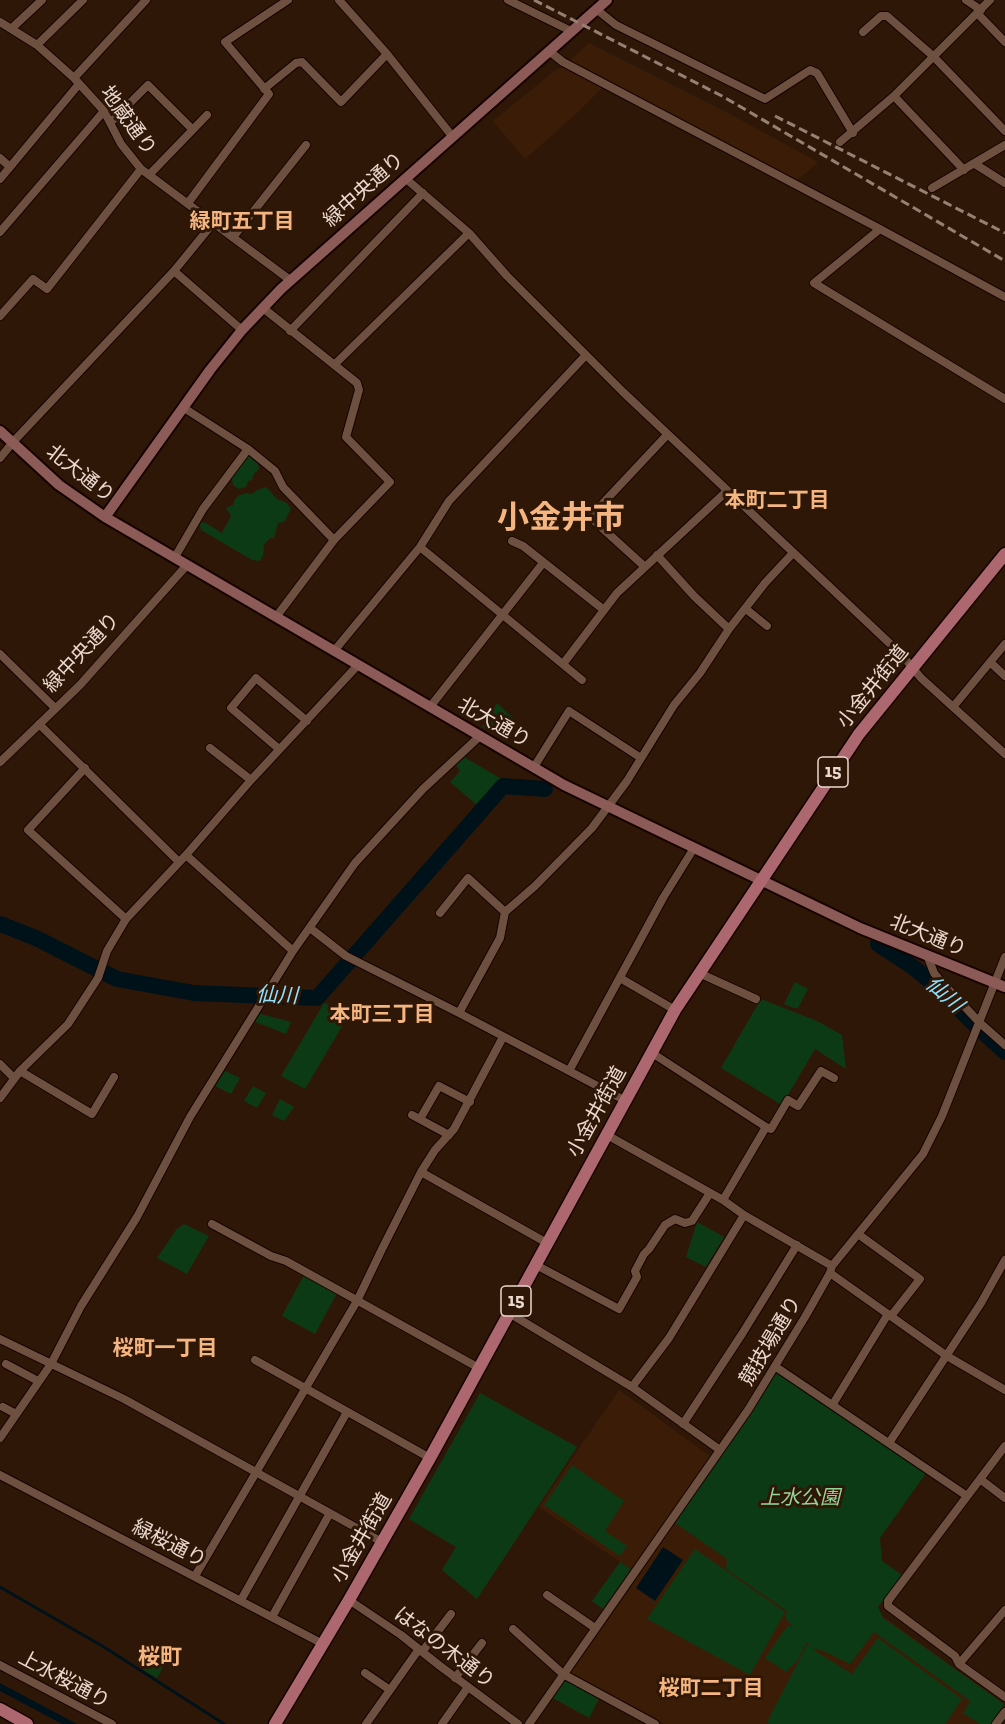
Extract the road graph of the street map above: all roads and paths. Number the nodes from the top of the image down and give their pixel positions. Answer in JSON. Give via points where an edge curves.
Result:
{"nodes":[{"id":1,"x":42,"y":0,"type":"edge"},
{"id":2,"x":83,"y":0,"type":"edge"},
{"id":3,"x":146,"y":0,"type":"edge"},
{"id":4,"x":288,"y":0,"type":"edge"},
{"id":5,"x":339,"y":0,"type":"edge"},
{"id":6,"x":508,"y":0,"type":"edge"},
{"id":7,"x":607,"y":0,"type":"edge"},
{"id":8,"x":966,"y":0,"type":"edge"},
{"id":9,"x":990,"y":0,"type":"edge"},
{"id":10,"x":596,"y":9,"type":"junction"},
{"id":11,"x":979,"y":12,"type":"junction"},
{"id":12,"x":0,"y":22,"type":"edge"},
{"id":13,"x":12,"y":28,"type":"junction"},
{"id":14,"x":572,"y":31,"type":"junction"},
{"id":15,"x":862,"y":32,"type":"dead end"},
{"id":16,"x":1005,"y":42,"type":"edge"},
{"id":17,"x":37,"y":45,"type":"junction"},
{"id":18,"x":549,"y":51,"type":"junction"},
{"id":19,"x":387,"y":54,"type":"junction"},
{"id":20,"x":933,"y":56,"type":"junction"},
{"id":21,"x":77,"y":81,"type":"junction"},
{"id":22,"x":264,"y":88,"type":"junction"},
{"id":23,"x":894,"y":96,"type":"junction"},
{"id":24,"x":104,"y":111,"type":"junction"},
{"id":25,"x":207,"y":115,"type":"dead end"},
{"id":26,"x":111,"y":122,"type":"junction"},
{"id":27,"x":192,"y":129,"type":"junction"},
{"id":28,"x":1005,"y":131,"type":"edge"},
{"id":29,"x":853,"y":133,"type":"junction"},
{"id":30,"x":452,"y":136,"type":"junction"},
{"id":31,"x":840,"y":142,"type":"dead end"},
{"id":32,"x":1005,"y":145,"type":"edge"},
{"id":33,"x":306,"y":146,"type":"dead end"},
{"id":34,"x":0,"y":158,"type":"edge"},
{"id":35,"x":975,"y":164,"type":"junction"},
{"id":36,"x":10,"y":166,"type":"junction"},
{"id":37,"x":141,"y":169,"type":"junction"},
{"id":38,"x":964,"y":170,"type":"junction"},
{"id":39,"x":149,"y":175,"type":"junction"},
{"id":40,"x":405,"y":178,"type":"junction"},
{"id":41,"x":0,"y":179,"type":"edge"},
{"id":42,"x":1005,"y":183,"type":"edge"},
{"id":43,"x":932,"y":188,"type":"dead end"},
{"id":44,"x":423,"y":193,"type":"junction"},
{"id":45,"x":188,"y":203,"type":"junction"},
{"id":46,"x":214,"y":222,"type":"junction"},
{"id":47,"x":880,"y":229,"type":"junction"},
{"id":48,"x":0,"y":232,"type":"edge"},
{"id":49,"x":469,"y":233,"type":"junction"},
{"id":50,"x":234,"y":236,"type":"junction"},
{"id":51,"x":174,"y":271,"type":"junction"},
{"id":52,"x":290,"y":280,"type":"junction"},
{"id":53,"x":1005,"y":297,"type":"edge"},
{"id":54,"x":263,"y":308,"type":"junction"},
{"id":55,"x":0,"y":316,"type":"edge"},
{"id":56,"x":242,"y":330,"type":"junction"},
{"id":57,"x":290,"y":331,"type":"junction"},
{"id":58,"x":586,"y":355,"type":"junction"},
{"id":59,"x":334,"y":365,"type":"junction"},
{"id":60,"x":1005,"y":399,"type":"edge"},
{"id":61,"x":184,"y":408,"type":"junction"},
{"id":62,"x":0,"y":431,"type":"edge"},
{"id":63,"x":667,"y":435,"type":"junction"},
{"id":64,"x":13,"y":442,"type":"junction"},
{"id":65,"x":248,"y":449,"type":"junction"},
{"id":66,"x":0,"y":458,"type":"edge"},
{"id":67,"x":727,"y":491,"type":"junction"},
{"id":68,"x":105,"y":517,"type":"junction"},
{"id":69,"x":334,"y":540,"type":"junction"},
{"id":70,"x":512,"y":541,"type":"dead end"},
{"id":71,"x":420,"y":547,"type":"junction"},
{"id":72,"x":793,"y":553,"type":"junction"},
{"id":73,"x":1005,"y":554,"type":"edge"},
{"id":74,"x":657,"y":555,"type":"junction"},
{"id":75,"x":175,"y":557,"type":"junction"},
{"id":76,"x":543,"y":563,"type":"junction"},
{"id":77,"x":187,"y":565,"type":"junction"},
{"id":78,"x":644,"y":566,"type":"junction"},
{"id":79,"x":746,"y":609,"type":"junction"},
{"id":80,"x":604,"y":610,"type":"junction"},
{"id":81,"x":502,"y":616,"type":"junction"},
{"id":82,"x":276,"y":617,"type":"junction"},
{"id":83,"x":766,"y":626,"type":"dead end"},
{"id":84,"x":729,"y":629,"type":"junction"},
{"id":85,"x":1005,"y":644,"type":"edge"},
{"id":86,"x":334,"y":651,"type":"junction"},
{"id":87,"x":0,"y":654,"type":"edge"},
{"id":88,"x":990,"y":662,"type":"junction"},
{"id":89,"x":563,"y":664,"type":"junction"},
{"id":90,"x":358,"y":665,"type":"junction"},
{"id":91,"x":912,"y":669,"type":"junction"},
{"id":92,"x":1005,"y":676,"type":"edge"},
{"id":93,"x":582,"y":680,"type":"dead end"},
{"id":94,"x":430,"y":706,"type":"junction"},
{"id":95,"x":953,"y":707,"type":"junction"},
{"id":96,"x":55,"y":708,"type":"junction"},
{"id":97,"x":307,"y":721,"type":"junction"},
{"id":98,"x":39,"y":724,"type":"junction"},
{"id":99,"x":480,"y":736,"type":"junction"},
{"id":100,"x":210,"y":748,"type":"dead end"},
{"id":101,"x":279,"y":749,"type":"junction"},
{"id":102,"x":1005,"y":754,"type":"edge"},
{"id":103,"x":641,"y":758,"type":"junction"},
{"id":104,"x":0,"y":762,"type":"edge"},
{"id":105,"x":534,"y":767,"type":"junction"},
{"id":106,"x":85,"y":768,"type":"junction"},
{"id":107,"x":250,"y":780,"type":"junction"},
{"id":108,"x":609,"y":806,"type":"junction"},
{"id":109,"x":694,"y":848,"type":"junction"},
{"id":110,"x":186,"y":855,"type":"junction"},
{"id":111,"x":179,"y":862,"type":"junction"},
{"id":112,"x":761,"y":881,"type":"junction"},
{"id":113,"x":505,"y":912,"type":"junction"},
{"id":114,"x":440,"y":913,"type":"dead end"},
{"id":115,"x":126,"y":919,"type":"junction"},
{"id":116,"x":310,"y":928,"type":"junction"},
{"id":117,"x":293,"y":951,"type":"junction"},
{"id":118,"x":927,"y":955,"type":"junction"},
{"id":119,"x":1005,"y":957,"type":"edge"},
{"id":120,"x":699,"y":973,"type":"junction"},
{"id":121,"x":620,"y":978,"type":"junction"},
{"id":122,"x":994,"y":982,"type":"junction"},
{"id":123,"x":1005,"y":987,"type":"edge"},
{"id":124,"x":756,"y":999,"type":"dead end"},
{"id":125,"x":675,"y":1011,"type":"junction"},
{"id":126,"x":459,"y":1013,"type":"junction"},
{"id":127,"x":979,"y":1022,"type":"junction"},
{"id":128,"x":503,"y":1036,"type":"junction"},
{"id":129,"x":1005,"y":1045,"type":"edge"},
{"id":130,"x":652,"y":1053,"type":"junction"},
{"id":131,"x":0,"y":1064,"type":"edge"},
{"id":132,"x":20,"y":1071,"type":"junction"},
{"id":133,"x":569,"y":1071,"type":"junction"},
{"id":134,"x":114,"y":1077,"type":"dead end"},
{"id":135,"x":14,"y":1078,"type":"junction"},
{"id":136,"x":834,"y":1078,"type":"dead end"},
{"id":137,"x":0,"y":1098,"type":"edge"},
{"id":138,"x":626,"y":1101,"type":"junction"},
{"id":139,"x":470,"y":1102,"type":"junction"},
{"id":140,"x":412,"y":1115,"type":"dead end"},
{"id":141,"x":420,"y":1119,"type":"junction"},
{"id":142,"x":766,"y":1127,"type":"junction"},
{"id":143,"x":607,"y":1135,"type":"junction"},
{"id":144,"x":449,"y":1136,"type":"junction"},
{"id":145,"x":421,"y":1172,"type":"junction"},
{"id":146,"x":710,"y":1193,"type":"junction"},
{"id":147,"x":723,"y":1200,"type":"junction"},
{"id":148,"x":744,"y":1215,"type":"junction"},
{"id":149,"x":212,"y":1224,"type":"dead end"},
{"id":150,"x":858,"y":1234,"type":"junction"},
{"id":151,"x":547,"y":1243,"type":"junction"},
{"id":152,"x":797,"y":1245,"type":"junction"},
{"id":153,"x":1005,"y":1260,"type":"edge"},
{"id":154,"x":536,"y":1265,"type":"junction"},
{"id":155,"x":831,"y":1270,"type":"junction"},
{"id":156,"x":357,"y":1301,"type":"junction"},
{"id":157,"x":510,"y":1313,"type":"junction"},
{"id":158,"x":890,"y":1315,"type":"junction"},
{"id":159,"x":0,"y":1339,"type":"edge"},
{"id":160,"x":947,"y":1356,"type":"junction"},
{"id":161,"x":255,"y":1360,"type":"dead end"},
{"id":162,"x":6,"y":1364,"type":"dead end"},
{"id":163,"x":51,"y":1364,"type":"junction"},
{"id":164,"x":776,"y":1367,"type":"junction"},
{"id":165,"x":479,"y":1368,"type":"junction"},
{"id":166,"x":38,"y":1381,"type":"junction"},
{"id":167,"x":632,"y":1388,"type":"junction"},
{"id":168,"x":306,"y":1389,"type":"junction"},
{"id":169,"x":1005,"y":1390,"type":"edge"},
{"id":170,"x":833,"y":1404,"type":"junction"},
{"id":171,"x":3,"y":1407,"type":"dead end"},
{"id":172,"x":347,"y":1412,"type":"junction"},
{"id":173,"x":16,"y":1414,"type":"junction"},
{"id":174,"x":683,"y":1424,"type":"junction"},
{"id":175,"x":0,"y":1438,"type":"edge"},
{"id":176,"x":889,"y":1443,"type":"junction"},
{"id":177,"x":720,"y":1450,"type":"junction"},
{"id":178,"x":1004,"y":1450,"type":"edge"},
{"id":179,"x":430,"y":1458,"type":"junction"},
{"id":180,"x":256,"y":1473,"type":"junction"},
{"id":181,"x":0,"y":1476,"type":"edge"},
{"id":182,"x":980,"y":1479,"type":"junction"},
{"id":183,"x":967,"y":1496,"type":"junction"},
{"id":184,"x":300,"y":1497,"type":"junction"},
{"id":185,"x":1005,"y":1498,"type":"edge"},
{"id":186,"x":330,"y":1513,"type":"junction"},
{"id":187,"x":382,"y":1542,"type":"junction"},
{"id":188,"x":195,"y":1576,"type":"junction"},
{"id":189,"x":547,"y":1595,"type":"dead end"},
{"id":190,"x":241,"y":1600,"type":"junction"},
{"id":191,"x":349,"y":1600,"type":"junction"},
{"id":192,"x":1005,"y":1610,"type":"edge"},
{"id":193,"x":451,"y":1614,"type":"dead end"},
{"id":194,"x":272,"y":1617,"type":"junction"},
{"id":195,"x":595,"y":1628,"type":"junction"},
{"id":196,"x":513,"y":1629,"type":"dead end"},
{"id":197,"x":482,"y":1643,"type":"dead end"},
{"id":198,"x":322,"y":1644,"type":"junction"},
{"id":199,"x":420,"y":1650,"type":"junction"},
{"id":200,"x":959,"y":1664,"type":"junction"},
{"id":201,"x":0,"y":1665,"type":"edge"},
{"id":202,"x":365,"y":1673,"type":"dead end"},
{"id":203,"x":563,"y":1674,"type":"junction"},
{"id":204,"x":455,"y":1678,"type":"junction"},
{"id":205,"x":468,"y":1687,"type":"junction"},
{"id":206,"x":390,"y":1690,"type":"junction"},
{"id":207,"x":1004,"y":1695,"type":"edge"},
{"id":208,"x":0,"y":1709,"type":"edge"},
{"id":209,"x":1005,"y":1712,"type":"edge"},
{"id":210,"x":27,"y":1724,"type":"edge"},
{"id":211,"x":112,"y":1724,"type":"edge"},
{"id":212,"x":274,"y":1724,"type":"edge"},
{"id":213,"x":366,"y":1724,"type":"edge"},
{"id":214,"x":442,"y":1724,"type":"edge"},
{"id":215,"x":518,"y":1724,"type":"edge"},
{"id":216,"x":529,"y":1724,"type":"edge"},
{"id":217,"x":655,"y":1724,"type":"edge"},
{"id":218,"x":996,"y":1724,"type":"edge"}],
"edges":[{"from":1,"to":13,"type":"street"},
{"from":2,"to":17,"type":"street"},
{"from":3,"to":21,"type":"street"},
{"from":4,"to":22,"type":"street","via":[[225,42]]},
{"from":5,"to":19,"type":"street"},
{"from":6,"to":14,"type":"street"},
{"from":7,"to":10,"type":"street","name":"緑中央通り"},
{"from":8,"to":11,"type":"street"},
{"from":9,"to":11,"type":"street"},
{"from":10,"to":14,"type":"street","name":"緑中央通り"},
{"from":10,"to":29,"type":"street","via":[[616,26],[765,99],[810,70],[817,73]]},
{"from":11,"to":16,"type":"street"},
{"from":11,"to":20,"type":"street"},
{"from":12,"to":13,"type":"street","name":"地蔵通り"},
{"from":13,"to":17,"type":"street","name":"地蔵通り"},
{"from":14,"to":18,"type":"street","name":"緑中央通り"},
{"from":15,"to":20,"type":"street","via":[[881,16],[887,16]]},
{"from":17,"to":21,"type":"street","name":"地蔵通り"},
{"from":18,"to":30,"type":"street","name":"緑中央通り"},
{"from":18,"to":47,"type":"street","via":[[563,62]]},
{"from":19,"to":22,"type":"street","via":[[339,105],[302,62]]},
{"from":19,"to":30,"type":"street"},
{"from":20,"to":23,"type":"street"},
{"from":20,"to":28,"type":"street"},
{"from":21,"to":24,"type":"street","name":"地蔵通り"},
{"from":21,"to":36,"type":"street"},
{"from":22,"to":45,"type":"street","via":[[269,94]]},
{"from":23,"to":29,"type":"street"},
{"from":23,"to":38,"type":"street"},
{"from":24,"to":26,"type":"street","name":"地蔵通り"},
{"from":24,"to":48,"type":"street"},
{"from":25,"to":27,"type":"street"},
{"from":26,"to":27,"type":"street","via":[[148,85]]},
{"from":26,"to":37,"type":"street","name":"地蔵通り"},
{"from":27,"to":39,"type":"street"},
{"from":29,"to":31,"type":"street"},
{"from":30,"to":40,"type":"street","name":"緑中央通り"},
{"from":32,"to":35,"type":"street"},
{"from":33,"to":50,"type":"street"},
{"from":34,"to":36,"type":"street"},
{"from":35,"to":38,"type":"street"},
{"from":35,"to":42,"type":"street"},
{"from":36,"to":41,"type":"street"},
{"from":37,"to":39,"type":"street","name":"地蔵通り"},
{"from":37,"to":55,"type":"street","via":[[47,289],[33,279]]},
{"from":38,"to":43,"type":"street"},
{"from":39,"to":45,"type":"street","name":"地蔵通り"},
{"from":40,"to":44,"type":"street"},
{"from":40,"to":52,"type":"street","name":"緑中央通り"},
{"from":44,"to":49,"type":"street"},
{"from":44,"to":57,"type":"street"},
{"from":45,"to":46,"type":"street","name":"地蔵通り"},
{"from":46,"to":50,"type":"street","name":"地蔵通り"},
{"from":46,"to":51,"type":"street"},
{"from":47,"to":53,"type":"street"},
{"from":47,"to":60,"type":"street","via":[[814,283]]},
{"from":49,"to":58,"type":"street"},
{"from":49,"to":59,"type":"street"},
{"from":50,"to":52,"type":"street","name":"地蔵通り"},
{"from":51,"to":56,"type":"street"},
{"from":51,"to":64,"type":"street"},
{"from":52,"to":54,"type":"street","name":"緑中央通り"},
{"from":54,"to":56,"type":"street","name":"緑中央通り"},
{"from":54,"to":57,"type":"street"},
{"from":56,"to":61,"type":"street","name":"緑中央通り"},
{"from":57,"to":59,"type":"street"},
{"from":58,"to":63,"type":"street"},
{"from":58,"to":71,"type":"street","via":[[449,501]]},
{"from":59,"to":69,"type":"street","via":[[357,383],[359,390],[346,438],[390,482]]},
{"from":61,"to":65,"type":"street"},
{"from":61,"to":68,"type":"street","name":"緑中央通り"},
{"from":62,"to":64,"type":"street","name":"北大通り"},
{"from":63,"to":67,"type":"street"},
{"from":63,"to":78,"type":"street","via":[[590,517]]},
{"from":64,"to":66,"type":"street"},
{"from":64,"to":68,"type":"street","name":"北大通り","via":[[59,485]]},
{"from":65,"to":69,"type":"street","via":[[275,471],[283,487]]},
{"from":65,"to":75,"type":"street","via":[[203,509]]},
{"from":67,"to":72,"type":"street"},
{"from":67,"to":74,"type":"street"},
{"from":68,"to":75,"type":"street","name":"北大通り"},
{"from":69,"to":82,"type":"street"},
{"from":70,"to":76,"type":"street"},
{"from":71,"to":81,"type":"street"},
{"from":71,"to":86,"type":"street"},
{"from":72,"to":79,"type":"street"},
{"from":72,"to":91,"type":"street","via":[[902,655]]},
{"from":73,"to":91,"type":"main road","name":"小金井街道","number":"15"},
{"from":74,"to":78,"type":"street"},
{"from":74,"to":84,"type":"street"},
{"from":75,"to":77,"type":"street","name":"北大通り"},
{"from":76,"to":80,"type":"street"},
{"from":76,"to":81,"type":"street"},
{"from":77,"to":82,"type":"street","name":"北大通り"},
{"from":77,"to":96,"type":"street","name":"緑中央通り"},
{"from":78,"to":80,"type":"street"},
{"from":79,"to":83,"type":"street"},
{"from":79,"to":84,"type":"street"},
{"from":80,"to":89,"type":"street"},
{"from":81,"to":89,"type":"street"},
{"from":81,"to":94,"type":"street"},
{"from":82,"to":86,"type":"street","name":"北大通り"},
{"from":84,"to":103,"type":"street"},
{"from":85,"to":88,"type":"street"},
{"from":86,"to":90,"type":"street","name":"北大通り"},
{"from":87,"to":96,"type":"street"},
{"from":88,"to":92,"type":"street"},
{"from":88,"to":95,"type":"street"},
{"from":89,"to":93,"type":"street"},
{"from":90,"to":94,"type":"street","name":"北大通り"},
{"from":90,"to":97,"type":"street"},
{"from":91,"to":95,"type":"street"},
{"from":91,"to":112,"type":"main road","name":"小金井街道","number":"15","via":[[859,734]]},
{"from":94,"to":99,"type":"street","name":"北大通り"},
{"from":95,"to":102,"type":"street"},
{"from":96,"to":98,"type":"street","name":"緑中央通り"},
{"from":97,"to":101,"type":"street"},
{"from":97,"to":101,"type":"street","via":[[256,678],[231,708]]},
{"from":98,"to":104,"type":"street","name":"緑中央通り"},
{"from":98,"to":106,"type":"street"},
{"from":99,"to":105,"type":"street","name":"北大通り"},
{"from":99,"to":116,"type":"street","via":[[423,789],[355,863]]},
{"from":100,"to":107,"type":"street"},
{"from":101,"to":107,"type":"street"},
{"from":103,"to":105,"type":"street","via":[[568,711]]},
{"from":103,"to":108,"type":"street"},
{"from":105,"to":108,"type":"street","name":"北大通り"},
{"from":106,"to":111,"type":"street"},
{"from":106,"to":115,"type":"street","via":[[28,830]]},
{"from":107,"to":110,"type":"street"},
{"from":108,"to":109,"type":"street","name":"北大通り"},
{"from":108,"to":113,"type":"street","via":[[577,845]]},
{"from":109,"to":112,"type":"street","name":"北大通り"},
{"from":109,"to":121,"type":"street"},
{"from":110,"to":111,"type":"street"},
{"from":110,"to":117,"type":"street"},
{"from":111,"to":115,"type":"street"},
{"from":112,"to":118,"type":"street","name":"北大通り"},
{"from":112,"to":120,"type":"main road","name":"小金井街道","number":"15"},
{"from":113,"to":114,"type":"street","via":[[468,879]]},
{"from":113,"to":126,"type":"street","via":[[500,938]]},
{"from":115,"to":132,"type":"street","via":[[98,978],[68,1024]]},
{"from":116,"to":117,"type":"street"},
{"from":116,"to":126,"type":"street","via":[[346,956]]},
{"from":117,"to":163,"type":"street","via":[[190,1117]]},
{"from":118,"to":122,"type":"street","name":"北大通り"},
{"from":118,"to":127,"type":"street","via":[[934,973]]},
{"from":119,"to":122,"type":"street","name":"競技場通り"},
{"from":120,"to":124,"type":"street"},
{"from":120,"to":125,"type":"main road","name":"小金井街道","number":"15"},
{"from":121,"to":125,"type":"street"},
{"from":121,"to":133,"type":"street"},
{"from":122,"to":123,"type":"street","name":"北大通り"},
{"from":122,"to":127,"type":"street","name":"競技場通り"},
{"from":125,"to":130,"type":"main road","name":"小金井街道","number":"15"},
{"from":126,"to":128,"type":"street"},
{"from":127,"to":129,"type":"street"},
{"from":127,"to":150,"type":"street","name":"競技場通り","via":[[923,1154]]},
{"from":128,"to":133,"type":"street"},
{"from":128,"to":139,"type":"street"},
{"from":130,"to":138,"type":"main road","name":"小金井街道","number":"15"},
{"from":130,"to":142,"type":"street"},
{"from":131,"to":135,"type":"street"},
{"from":132,"to":134,"type":"street","via":[[92,1114]]},
{"from":132,"to":135,"type":"street"},
{"from":133,"to":138,"type":"street"},
{"from":135,"to":137,"type":"street"},
{"from":136,"to":142,"type":"street","via":[[821,1071],[798,1106],[788,1100],[771,1129]]},
{"from":138,"to":143,"type":"main road","name":"小金井街道","number":"15"},
{"from":139,"to":141,"type":"street","via":[[440,1086]]},
{"from":139,"to":144,"type":"street"},
{"from":140,"to":141,"type":"street"},
{"from":141,"to":144,"type":"street"},
{"from":142,"to":147,"type":"street"},
{"from":143,"to":146,"type":"street"},
{"from":143,"to":151,"type":"main road","name":"小金井街道","number":"15"},
{"from":144,"to":145,"type":"street"},
{"from":145,"to":151,"type":"street"},
{"from":145,"to":156,"type":"street"},
{"from":146,"to":147,"type":"street"},
{"from":146,"to":154,"type":"street","via":[[692,1221],[675,1219],[664,1225],[635,1270],[637,1277],[619,1309]]},
{"from":147,"to":148,"type":"street"},
{"from":148,"to":152,"type":"street"},
{"from":148,"to":167,"type":"street","via":[[669,1338]]},
{"from":149,"to":156,"type":"street"},
{"from":150,"to":155,"type":"street","name":"競技場通り"},
{"from":150,"to":158,"type":"street","via":[[920,1279]]},
{"from":151,"to":154,"type":"main road","name":"小金井街道","number":"15"},
{"from":152,"to":155,"type":"street"},
{"from":152,"to":174,"type":"street"},
{"from":153,"to":160,"type":"street"},
{"from":154,"to":157,"type":"main road","name":"小金井街道","number":"15"},
{"from":155,"to":158,"type":"street"},
{"from":155,"to":164,"type":"street","name":"競技場通り"},
{"from":156,"to":165,"type":"street"},
{"from":156,"to":168,"type":"street"},
{"from":157,"to":165,"type":"main road","name":"小金井街道","number":"15"},
{"from":157,"to":167,"type":"street"},
{"from":158,"to":160,"type":"street"},
{"from":158,"to":170,"type":"street"},
{"from":159,"to":163,"type":"street"},
{"from":160,"to":169,"type":"street"},
{"from":160,"to":176,"type":"street"},
{"from":161,"to":168,"type":"street"},
{"from":162,"to":166,"type":"street"},
{"from":163,"to":166,"type":"street"},
{"from":163,"to":180,"type":"street","via":[[124,1398]]},
{"from":164,"to":170,"type":"street"},
{"from":164,"to":177,"type":"street","name":"競技場通り"},
{"from":165,"to":179,"type":"main road","name":"小金井街道","number":"15"},
{"from":166,"to":173,"type":"street"},
{"from":167,"to":174,"type":"street"},
{"from":168,"to":172,"type":"street"},
{"from":168,"to":180,"type":"street"},
{"from":170,"to":176,"type":"street"},
{"from":171,"to":173,"type":"street"},
{"from":172,"to":179,"type":"street"},
{"from":172,"to":184,"type":"street"},
{"from":173,"to":175,"type":"street"},
{"from":174,"to":177,"type":"street"},
{"from":176,"to":183,"type":"street"},
{"from":177,"to":195,"type":"street","name":"競技場通り"},
{"from":178,"to":182,"type":"street"},
{"from":179,"to":187,"type":"main road","name":"小金井街道","number":"15"},
{"from":180,"to":184,"type":"street"},
{"from":180,"to":188,"type":"street"},
{"from":181,"to":188,"type":"street","name":"緑桜通り"},
{"from":182,"to":183,"type":"street"},
{"from":182,"to":185,"type":"street"},
{"from":183,"to":200,"type":"street","via":[[888,1601],[888,1606],[955,1656]]},
{"from":184,"to":186,"type":"street"},
{"from":184,"to":190,"type":"street"},
{"from":186,"to":187,"type":"street"},
{"from":186,"to":194,"type":"street"},
{"from":187,"to":191,"type":"main road","name":"小金井街道","number":"15"},
{"from":188,"to":190,"type":"street","name":"緑桜通り"},
{"from":189,"to":195,"type":"street"},
{"from":190,"to":194,"type":"street","name":"緑桜通り"},
{"from":191,"to":198,"type":"main road","name":"小金井街道","number":"15"},
{"from":191,"to":199,"type":"street","name":"はなの木通り"},
{"from":192,"to":200,"type":"street"},
{"from":193,"to":199,"type":"street"},
{"from":194,"to":198,"type":"street","name":"緑桜通り"},
{"from":195,"to":203,"type":"street","name":"競技場通り"},
{"from":196,"to":203,"type":"street"},
{"from":197,"to":204,"type":"street"},
{"from":198,"to":212,"type":"main road","name":"小金井街道","number":"15"},
{"from":199,"to":204,"type":"street","name":"はなの木通り"},
{"from":199,"to":206,"type":"street"},
{"from":200,"to":207,"type":"street"},
{"from":201,"to":211,"type":"street","name":"上水桜通り"},
{"from":202,"to":206,"type":"street"},
{"from":203,"to":216,"type":"street","name":"競技場通り"},
{"from":203,"to":217,"type":"street"},
{"from":204,"to":205,"type":"street","name":"はなの木通り"},
{"from":205,"to":214,"type":"street"},
{"from":205,"to":215,"type":"street","name":"はなの木通り"},
{"from":206,"to":213,"type":"street"},
{"from":208,"to":210,"type":"main road"},
{"from":209,"to":218,"type":"street"}]}
